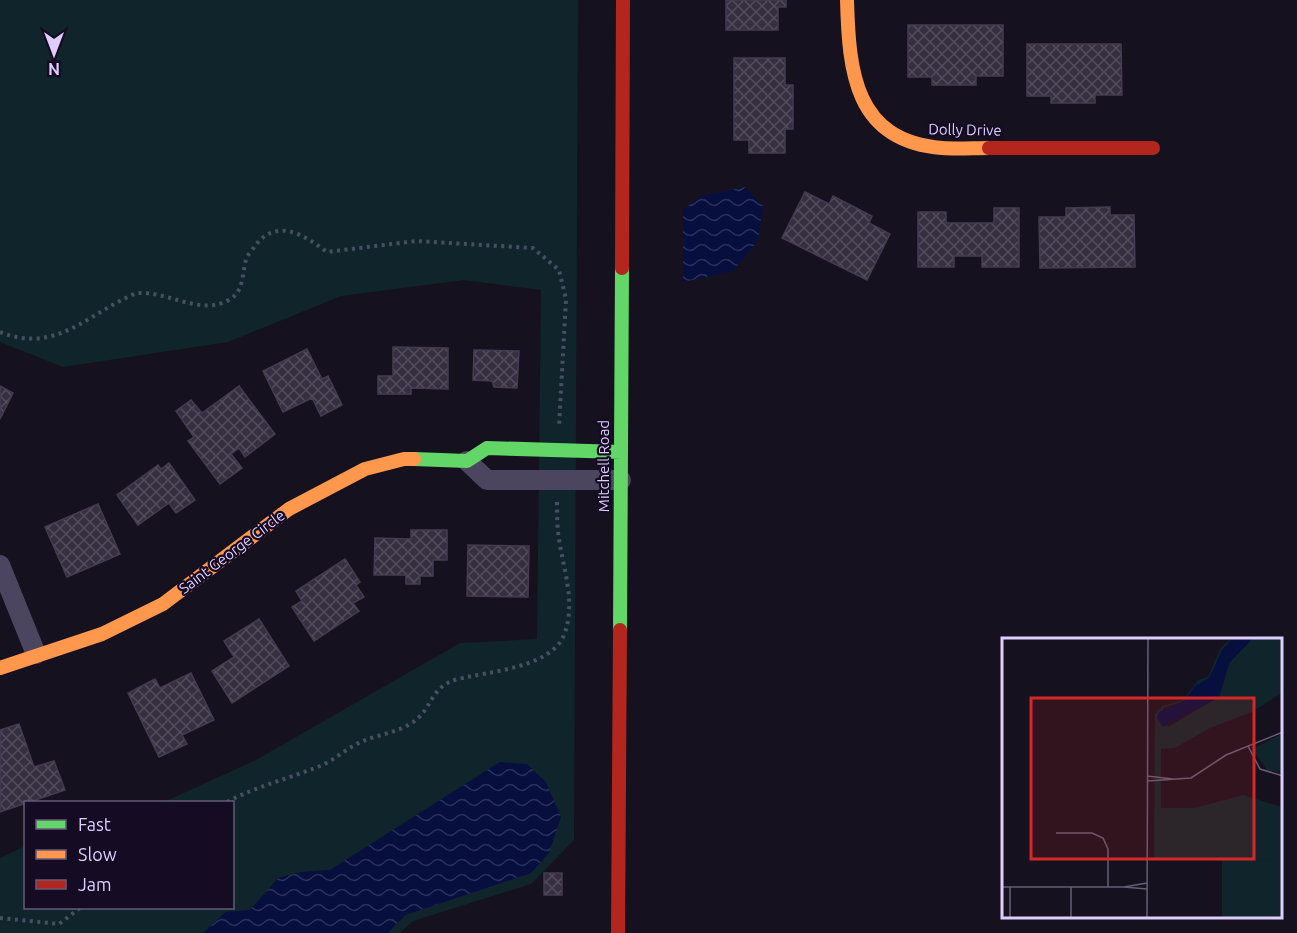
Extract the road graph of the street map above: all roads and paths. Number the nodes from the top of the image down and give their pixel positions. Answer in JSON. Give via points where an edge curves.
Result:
{"nodes":[{"id":1,"x":623,"y":0,"type":"edge"},
{"id":2,"x":847,"y":0,"type":"edge"},
{"id":3,"x":1153,"y":147,"type":"dead end"},
{"id":4,"x":621,"y":452,"type":"junction"},
{"id":5,"x":467,"y":461,"type":"junction"},
{"id":6,"x":621,"y":480,"type":"junction"},
{"id":7,"x":0,"y":566,"type":"edge"},
{"id":8,"x":36,"y":654,"type":"junction"},
{"id":9,"x":0,"y":668,"type":"edge"},
{"id":10,"x":79,"y":909,"type":"edge"},
{"id":11,"x":0,"y":918,"type":"edge"},
{"id":12,"x":618,"y":933,"type":"edge"}],
"edges":[{"from":1,"to":4,"type":"street","name":"Mitchell Road"},
{"from":2,"to":3,"type":"street","name":"Dolly Drive","via":[[848,56],[859,98],[874,119],[892,134],[915,145],[941,148]]},
{"from":4,"to":5,"type":"street","name":"Saint George Circle","via":[[487,448]]},
{"from":4,"to":6,"type":"street","name":"Mitchell Road"},
{"from":5,"to":6,"type":"street","via":[[487,480]]},
{"from":5,"to":8,"type":"street","name":"Saint George Circle","via":[[404,459],[365,470],[289,508],[163,604],[102,634]]},
{"from":6,"to":12,"type":"street","name":"Mitchell Road"},
{"from":7,"to":8,"type":"street"},
{"from":8,"to":9,"type":"street","name":"Saint George Circle"},
{"from":10,"to":11,"type":"path","via":[[59,924]]}]}
